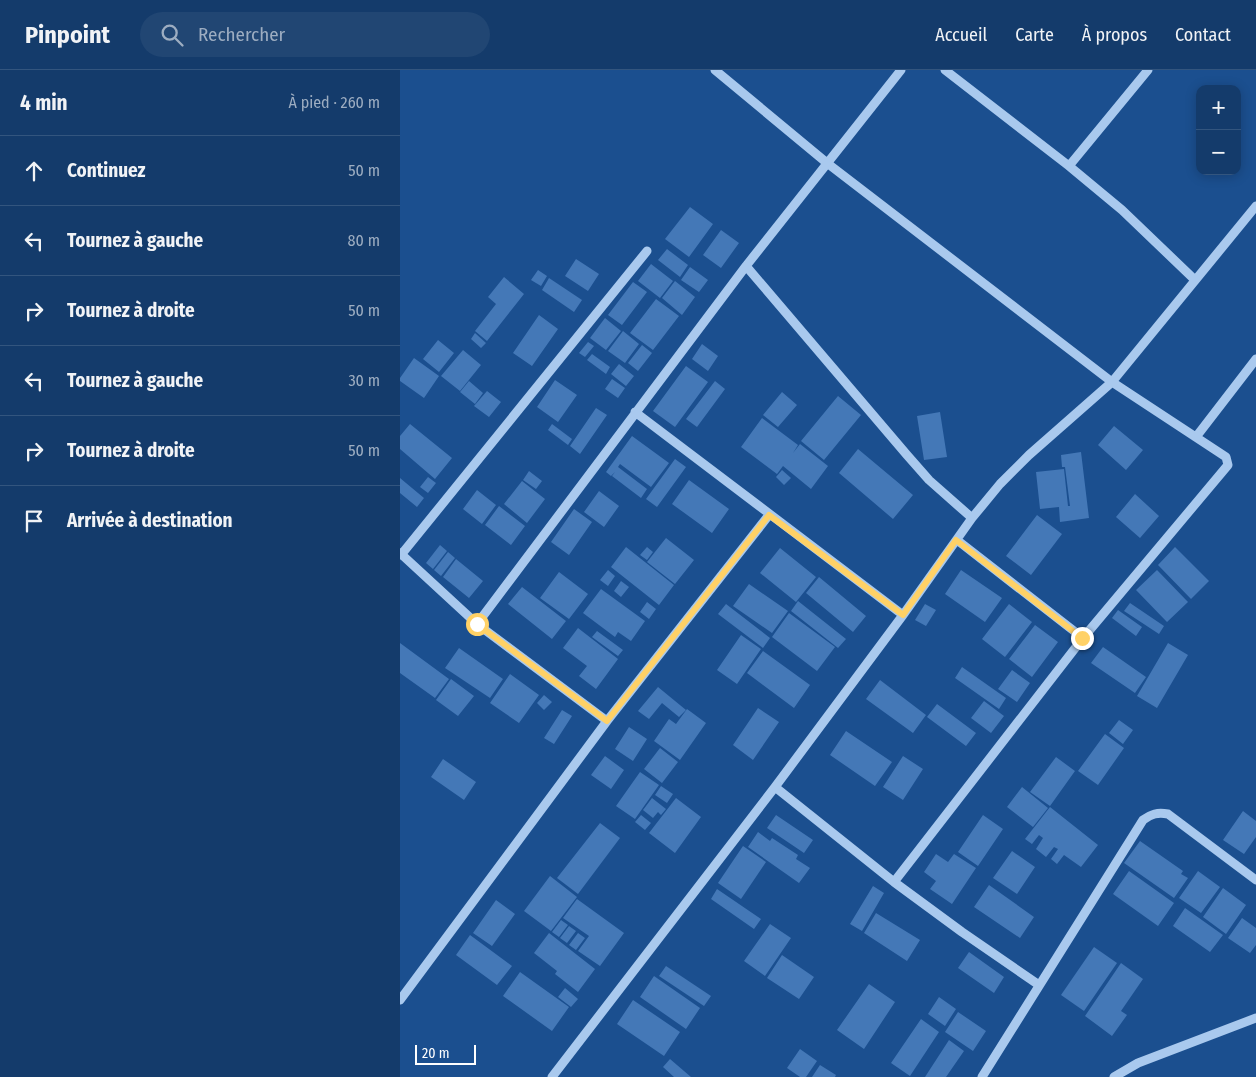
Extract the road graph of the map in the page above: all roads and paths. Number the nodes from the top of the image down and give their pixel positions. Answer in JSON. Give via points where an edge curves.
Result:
{"nodes":[{"id":1,"x":715,"y":70,"type":"edge"},
{"id":2,"x":901,"y":70,"type":"edge"},
{"id":3,"x":945,"y":70,"type":"edge"},
{"id":4,"x":1148,"y":70,"type":"edge"},
{"id":5,"x":827,"y":163,"type":"junction"},
{"id":6,"x":1070,"y":166,"type":"junction"},
{"id":7,"x":1256,"y":206,"type":"edge"},
{"id":8,"x":647,"y":251,"type":"dead end"},
{"id":9,"x":746,"y":266,"type":"junction"},
{"id":10,"x":1195,"y":280,"type":"junction"},
{"id":11,"x":1256,"y":359,"type":"edge"},
{"id":12,"x":1112,"y":382,"type":"junction"},
{"id":13,"x":635,"y":412,"type":"junction"},
{"id":14,"x":1196,"y":437,"type":"junction"},
{"id":15,"x":769,"y":515,"type":"junction"},
{"id":16,"x":972,"y":518,"type":"junction"},
{"id":17,"x":956,"y":540,"type":"junction"},
{"id":18,"x":401,"y":554,"type":"edge"},
{"id":19,"x":903,"y":615,"type":"junction"},
{"id":20,"x":477,"y":624,"type":"junction"},
{"id":21,"x":1082,"y":638,"type":"junction"},
{"id":22,"x":607,"y":721,"type":"junction"},
{"id":23,"x":775,"y":787,"type":"junction"},
{"id":24,"x":1256,"y":880,"type":"edge"},
{"id":25,"x":894,"y":882,"type":"junction"},
{"id":26,"x":1039,"y":985,"type":"junction"},
{"id":27,"x":400,"y":1000,"type":"edge"},
{"id":28,"x":1256,"y":1018,"type":"edge"},
{"id":29,"x":552,"y":1077,"type":"edge"},
{"id":30,"x":982,"y":1077,"type":"edge"},
{"id":31,"x":1114,"y":1077,"type":"edge"}],
"edges":[{"from":1,"to":5,"type":"street"},
{"from":2,"to":5,"type":"street"},
{"from":3,"to":6,"type":"street"},
{"from":4,"to":6,"type":"street"},
{"from":5,"to":9,"type":"street"},
{"from":5,"to":12,"type":"street"},
{"from":6,"to":10,"type":"street","via":[[1122,210]]},
{"from":7,"to":10,"type":"street"},
{"from":8,"to":18,"type":"street"},
{"from":9,"to":13,"type":"street"},
{"from":9,"to":16,"type":"street","via":[[929,480]]},
{"from":10,"to":12,"type":"street"},
{"from":11,"to":14,"type":"street"},
{"from":12,"to":14,"type":"street"},
{"from":12,"to":16,"type":"street","via":[[1029,455]]},
{"from":13,"to":15,"type":"street"},
{"from":13,"to":20,"type":"street"},
{"from":14,"to":21,"type":"street","via":[[1226,457],[1228,465]]},
{"from":15,"to":19,"type":"street"},
{"from":15,"to":22,"type":"street"},
{"from":16,"to":17,"type":"street"},
{"from":17,"to":19,"type":"street"},
{"from":17,"to":21,"type":"street"},
{"from":18,"to":20,"type":"street"},
{"from":19,"to":23,"type":"street"},
{"from":20,"to":22,"type":"street"},
{"from":21,"to":25,"type":"street"},
{"from":22,"to":27,"type":"street"},
{"from":23,"to":25,"type":"street"},
{"from":23,"to":29,"type":"street"},
{"from":24,"to":26,"type":"street","via":[[1168,814],[1150,815]]},
{"from":25,"to":26,"type":"street"},
{"from":26,"to":30,"type":"street"},
{"from":28,"to":31,"type":"street","via":[[1138,1063]]}]}
